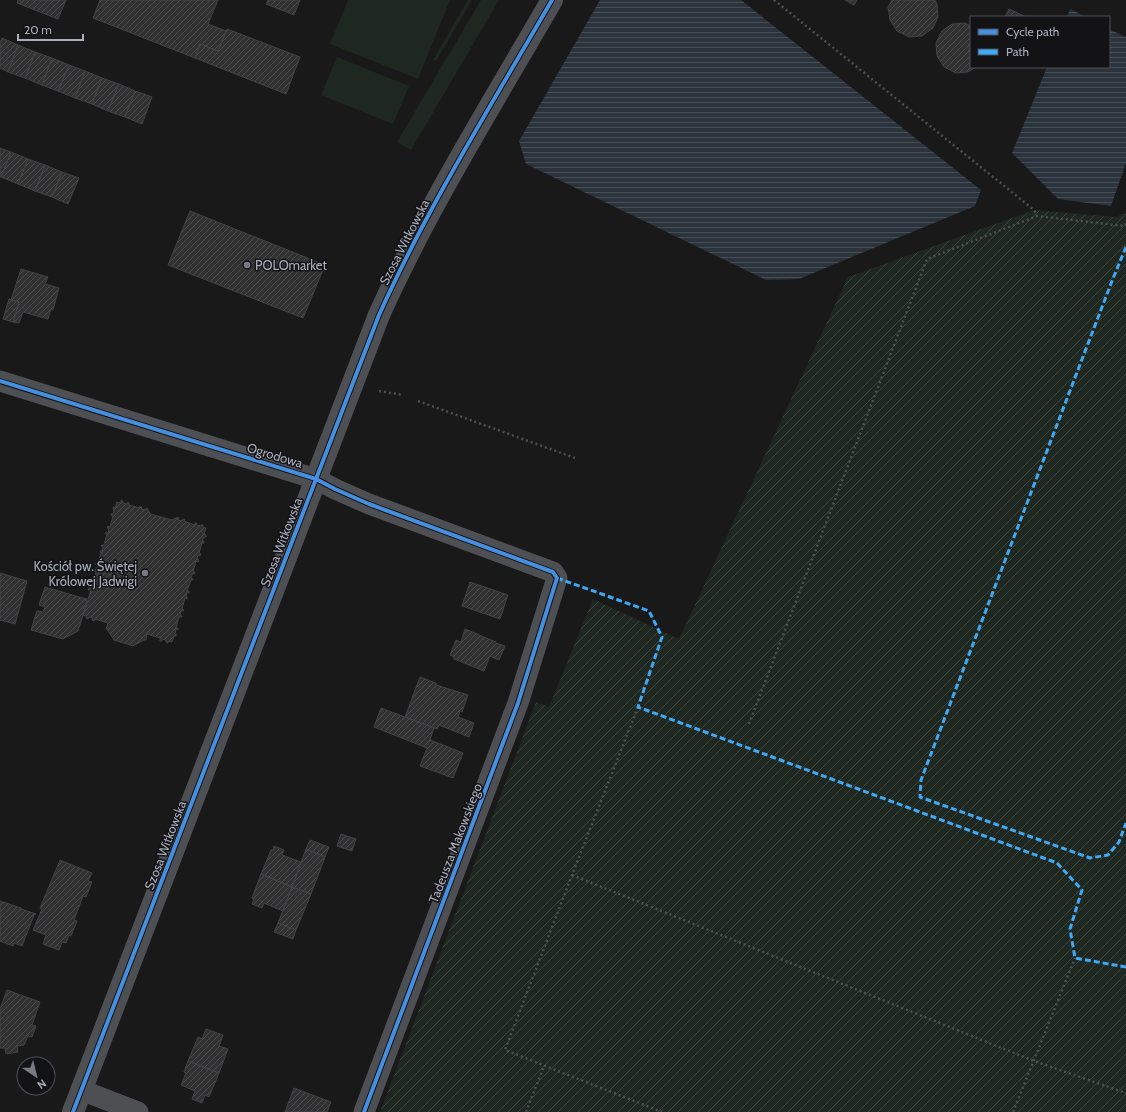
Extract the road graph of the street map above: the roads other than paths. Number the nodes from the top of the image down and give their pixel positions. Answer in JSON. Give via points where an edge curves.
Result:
{"nodes":[{"id":1,"x":552,"y":0,"type":"edge"},
{"id":2,"x":0,"y":381,"type":"edge"},
{"id":3,"x":316,"y":479,"type":"junction"},
{"id":4,"x":557,"y":578,"type":"joint"},
{"id":5,"x":81,"y":1090,"type":"junction"},
{"id":6,"x":73,"y":1112,"type":"edge"},
{"id":7,"x":138,"y":1112,"type":"edge"},
{"id":8,"x":364,"y":1112,"type":"edge"}],
"edges":[{"from":1,"to":3,"type":"street","name":"Szosa Witkowska","via":[[435,201],[399,272],[379,315]]},
{"from":2,"to":3,"type":"street","name":"Ogrodowa"},
{"from":3,"to":4,"type":"street","name":"Ogrodowa","via":[[369,504],[553,572]]},
{"from":3,"to":5,"type":"street","name":"Szosa Witkowska"},
{"from":4,"to":8,"type":"street","name":"Tadeusza Makowskiego","via":[[518,703]]},
{"from":5,"to":6,"type":"street","name":"Szosa Witkowska"},
{"from":5,"to":7,"type":"street"}]}
